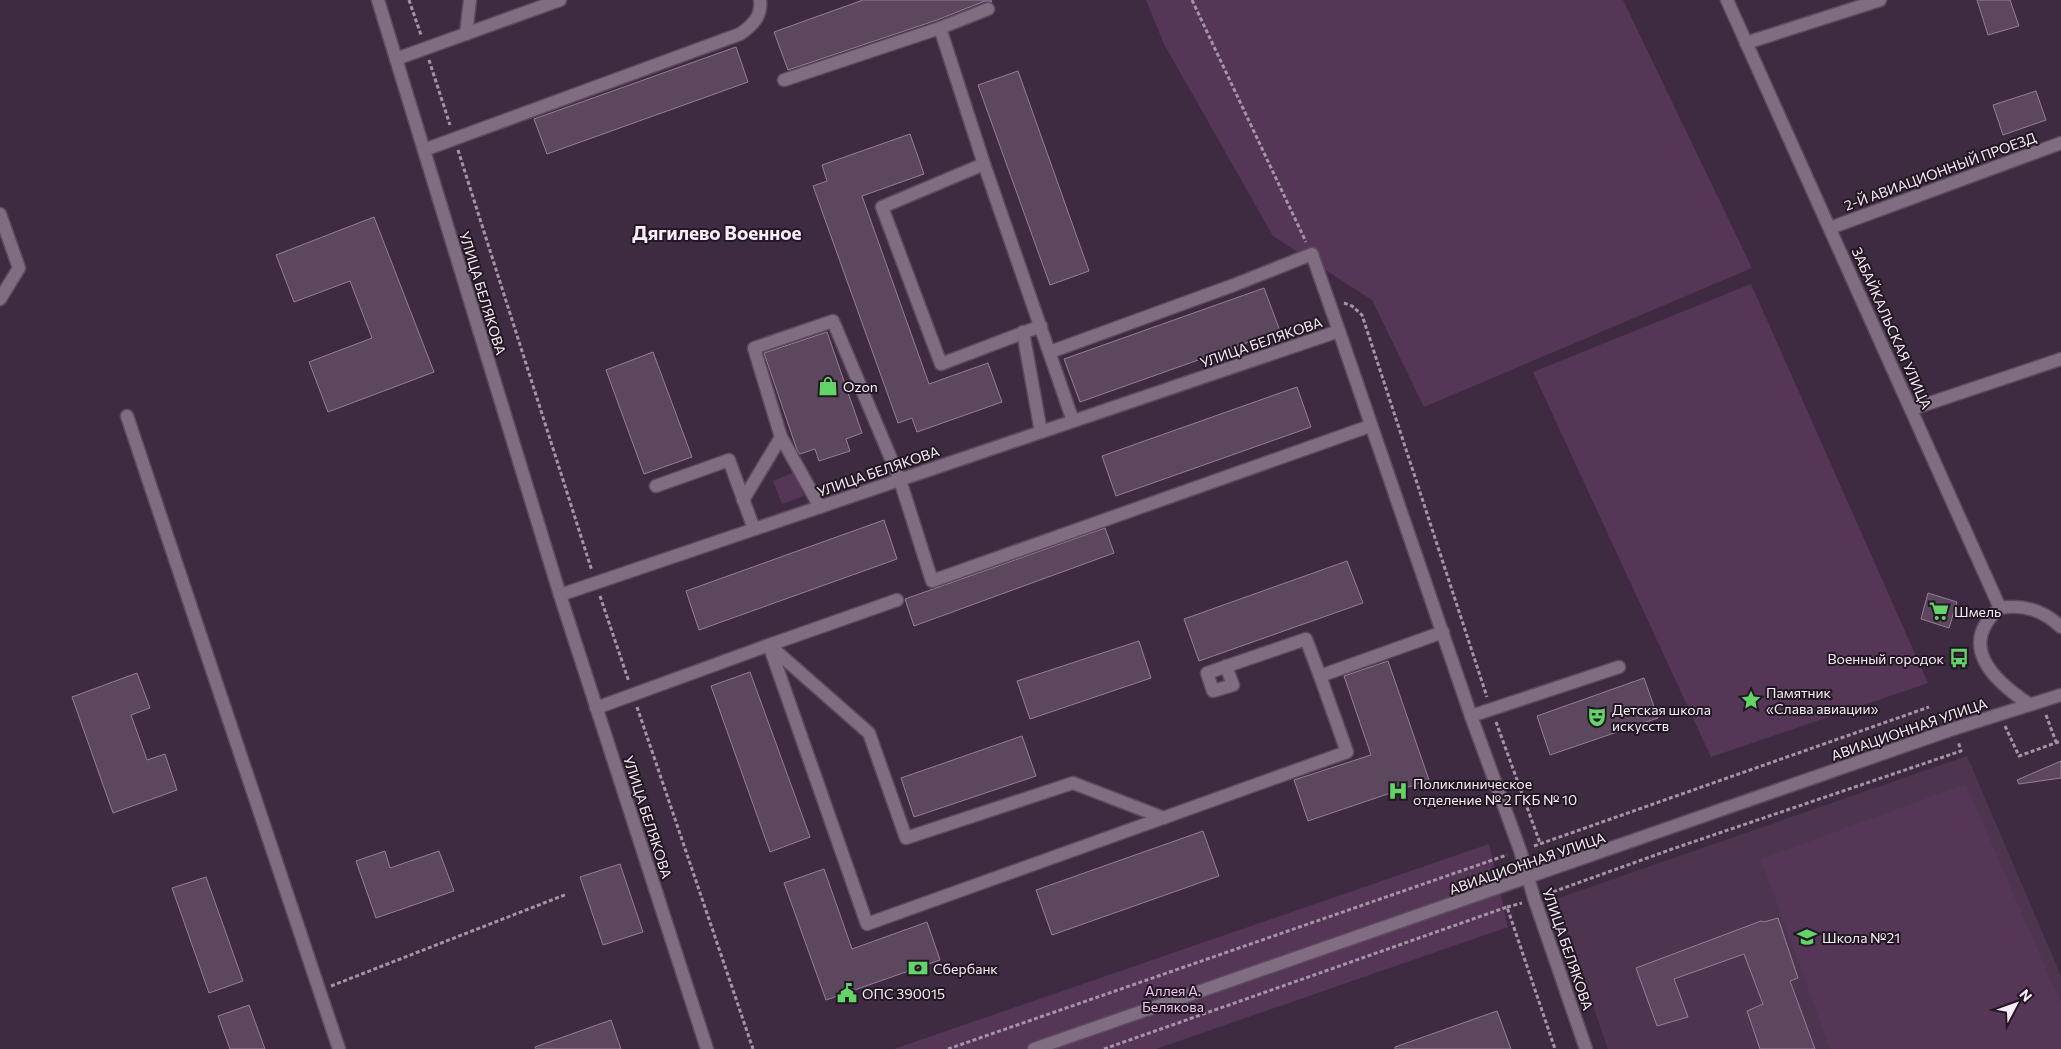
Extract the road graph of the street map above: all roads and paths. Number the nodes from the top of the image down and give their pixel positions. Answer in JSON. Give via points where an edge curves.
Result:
{"nodes":[{"id":1,"x":378,"y":0,"type":"edge"},
{"id":2,"x":409,"y":0,"type":"edge"},
{"id":3,"x":470,"y":0,"type":"edge"},
{"id":4,"x":560,"y":0,"type":"edge"},
{"id":5,"x":760,"y":0,"type":"edge"},
{"id":6,"x":1192,"y":0,"type":"edge"},
{"id":7,"x":1727,"y":0,"type":"edge"},
{"id":8,"x":1880,"y":0,"type":"edge"},
{"id":9,"x":988,"y":9,"type":"dead end"},
{"id":10,"x":940,"y":28,"type":"junction"},
{"id":11,"x":466,"y":34,"type":"junction"},
{"id":12,"x":1746,"y":44,"type":"junction"},
{"id":13,"x":425,"y":49,"type":"junction"},
{"id":14,"x":396,"y":59,"type":"junction"},
{"id":15,"x":784,"y":80,"type":"dead end"},
{"id":16,"x":454,"y":139,"type":"junction"},
{"id":17,"x":2061,"y":143,"type":"edge"},
{"id":18,"x":424,"y":150,"type":"junction"},
{"id":19,"x":984,"y":164,"type":"junction"},
{"id":20,"x":0,"y":214,"type":"edge"},
{"id":21,"x":1830,"y":228,"type":"junction"},
{"id":22,"x":1312,"y":254,"type":"junction"},
{"id":23,"x":1326,"y":296,"type":"junction"},
{"id":24,"x":0,"y":299,"type":"edge"},
{"id":25,"x":1040,"y":326,"type":"junction"},
{"id":26,"x":1339,"y":331,"type":"junction"},
{"id":27,"x":1023,"y":332,"type":"junction"},
{"id":28,"x":1050,"y":352,"type":"junction"},
{"id":29,"x":2061,"y":359,"type":"edge"},
{"id":30,"x":1912,"y":409,"type":"junction"},
{"id":31,"x":126,"y":416,"type":"dead end"},
{"id":32,"x":1073,"y":421,"type":"junction"},
{"id":33,"x":1370,"y":426,"type":"junction"},
{"id":34,"x":1041,"y":432,"type":"junction"},
{"id":35,"x":781,"y":437,"type":"junction"},
{"id":36,"x":900,"y":480,"type":"junction"},
{"id":37,"x":656,"y":486,"type":"dead end"},
{"id":38,"x":744,"y":500,"type":"junction"},
{"id":39,"x":820,"y":507,"type":"junction"},
{"id":40,"x":754,"y":529,"type":"junction"},
{"id":41,"x":595,"y":583,"type":"junction"},
{"id":42,"x":560,"y":595,"type":"junction"},
{"id":43,"x":897,"y":600,"type":"dead end"},
{"id":44,"x":2000,"y":608,"type":"junction"},
{"id":45,"x":2061,"y":627,"type":"edge"},
{"id":46,"x":1443,"y":632,"type":"junction"},
{"id":47,"x":768,"y":645,"type":"junction"},
{"id":48,"x":1226,"y":666,"type":"dead end"},
{"id":49,"x":1618,"y":667,"type":"dead end"},
{"id":50,"x":1320,"y":676,"type":"junction"},
{"id":51,"x":630,"y":686,"type":"dead end"},
{"id":52,"x":2061,"y":694,"type":"edge"},
{"id":53,"x":2035,"y":703,"type":"junction"},
{"id":54,"x":636,"y":704,"type":"dead end"},
{"id":55,"x":1929,"y":707,"type":"dead end"},
{"id":56,"x":596,"y":708,"type":"junction"},
{"id":57,"x":1491,"y":709,"type":"junction"},
{"id":58,"x":2000,"y":714,"type":"junction"},
{"id":59,"x":1472,"y":716,"type":"junction"},
{"id":60,"x":1953,"y":729,"type":"junction"},
{"id":61,"x":2061,"y":740,"type":"edge"},
{"id":62,"x":2056,"y":742,"type":"junction"},
{"id":63,"x":1164,"y":818,"type":"junction"},
{"id":64,"x":1540,"y":843,"type":"junction"},
{"id":65,"x":1520,"y":850,"type":"junction"},
{"id":66,"x":1528,"y":878,"type":"junction"},
{"id":67,"x":567,"y":894,"type":"dead end"},
{"id":68,"x":1534,"y":898,"type":"junction"},
{"id":69,"x":1508,"y":908,"type":"junction"},
{"id":70,"x":319,"y":991,"type":"junction"},
{"id":71,"x":339,"y":1049,"type":"edge"},
{"id":72,"x":707,"y":1049,"type":"edge"},
{"id":73,"x":753,"y":1049,"type":"edge"},
{"id":74,"x":948,"y":1049,"type":"edge"},
{"id":75,"x":1034,"y":1049,"type":"edge"},
{"id":76,"x":1104,"y":1049,"type":"edge"},
{"id":77,"x":1555,"y":1049,"type":"edge"},
{"id":78,"x":1586,"y":1049,"type":"edge"}],
"edges":[{"from":1,"to":14,"type":"street","name":"УЛИЦА БЕЛЯКОВА"},
{"from":2,"to":13,"type":"path"},
{"from":3,"to":11,"type":"street"},
{"from":4,"to":11,"type":"street"},
{"from":5,"to":16,"type":"street","via":[[761,9],[754,25],[740,34]]},
{"from":6,"to":22,"type":"path"},
{"from":7,"to":12,"type":"street","name":"ЗАБАЙКАЛЬСКАЯ УЛИЦА"},
{"from":8,"to":12,"type":"street"},
{"from":9,"to":10,"type":"street"},
{"from":10,"to":15,"type":"street"},
{"from":10,"to":19,"type":"street"},
{"from":11,"to":13,"type":"street"},
{"from":12,"to":21,"type":"street","name":"ЗАБАЙКАЛЬСКАЯ УЛИЦА"},
{"from":13,"to":14,"type":"street"},
{"from":13,"to":16,"type":"path"},
{"from":14,"to":18,"type":"street","name":"УЛИЦА БЕЛЯКОВА"},
{"from":16,"to":18,"type":"street"},
{"from":16,"to":41,"type":"path"},
{"from":17,"to":21,"type":"street","name":"2-Й АВИАЦИОННЫЙ ПРОЕЗД"},
{"from":18,"to":42,"type":"street","name":"УЛИЦА БЕЛЯКОВА"},
{"from":19,"to":25,"type":"street"},
{"from":19,"to":27,"type":"street","via":[[882,207],[941,364]]},
{"from":20,"to":24,"type":"street","via":[[19,268]]},
{"from":21,"to":30,"type":"street","name":"ЗАБАЙКАЛЬСКАЯ УЛИЦА"},
{"from":22,"to":23,"type":"street"},
{"from":22,"to":28,"type":"street"},
{"from":23,"to":26,"type":"street"},
{"from":23,"to":57,"type":"path","via":[[1352,306],[1362,315]]},
{"from":25,"to":27,"type":"street"},
{"from":25,"to":28,"type":"street"},
{"from":26,"to":32,"type":"street","name":"УЛИЦА БЕЛЯКОВА"},
{"from":26,"to":33,"type":"street","name":"УЛИЦА БЕЛЯКОВА"},
{"from":27,"to":34,"type":"street"},
{"from":28,"to":32,"type":"street"},
{"from":29,"to":30,"type":"street"},
{"from":30,"to":44,"type":"street","name":"ЗАБАЙКАЛЬСКАЯ УЛИЦА"},
{"from":31,"to":70,"type":"street"},
{"from":32,"to":34,"type":"street","name":"УЛИЦА БЕЛЯКОВА"},
{"from":33,"to":36,"type":"street","via":[[932,581]]},
{"from":33,"to":46,"type":"street","name":"УЛИЦА БЕЛЯКОВА"},
{"from":34,"to":36,"type":"street","name":"УЛИЦА БЕЛЯКОВА"},
{"from":35,"to":36,"type":"street","via":[[754,348],[833,321]]},
{"from":35,"to":38,"type":"street"},
{"from":35,"to":39,"type":"street"},
{"from":36,"to":39,"type":"street","name":"УЛИЦА БЕЛЯКОВА"},
{"from":37,"to":38,"type":"street","via":[[729,460]]},
{"from":38,"to":40,"type":"street"},
{"from":39,"to":40,"type":"street","name":"УЛИЦА БЕЛЯКОВА"},
{"from":40,"to":41,"type":"street","name":"УЛИЦА БЕЛЯКОВА"},
{"from":41,"to":42,"type":"street","name":"УЛИЦА БЕЛЯКОВА"},
{"from":41,"to":51,"type":"path"},
{"from":42,"to":56,"type":"street","name":"УЛИЦА БЕЛЯКОВА"},
{"from":43,"to":47,"type":"street"},
{"from":44,"to":45,"type":"street","via":[[2024,606],[2051,618]]},
{"from":44,"to":53,"type":"street","name":"АВИАЦИОННАЯ УЛИЦА","via":[[1984,624],[1980,646],[1982,657],[2002,684]]},
{"from":46,"to":50,"type":"street"},
{"from":46,"to":59,"type":"street","name":"УЛИЦА БЕЛЯКОВА"},
{"from":47,"to":56,"type":"street"},
{"from":47,"to":63,"type":"street","via":[[869,733],[906,838],[1073,783]]},
{"from":47,"to":63,"type":"street","via":[[867,924]]},
{"from":48,"to":50,"type":"street","via":[[1306,639]]},
{"from":49,"to":57,"type":"street"},
{"from":50,"to":63,"type":"street","via":[[1347,752]]},
{"from":52,"to":53,"type":"street","name":"АВИАЦИОННАЯ УЛИЦА"},
{"from":53,"to":58,"type":"street","name":"АВИАЦИОННАЯ УЛИЦА"},
{"from":53,"to":62,"type":"path"},
{"from":54,"to":73,"type":"path"},
{"from":55,"to":64,"type":"path"},
{"from":56,"to":72,"type":"street","name":"УЛИЦА БЕЛЯКОВА"},
{"from":57,"to":59,"type":"street"},
{"from":57,"to":64,"type":"path"},
{"from":58,"to":60,"type":"street","name":"АВИАЦИОННАЯ УЛИЦА"},
{"from":58,"to":62,"type":"path","via":[[2019,756]]},
{"from":59,"to":65,"type":"street","name":"УЛИЦА БЕЛЯКОВА"},
{"from":60,"to":66,"type":"street","name":"АВИАЦИОННАЯ УЛИЦА"},
{"from":60,"to":68,"type":"path","via":[[1961,751]]},
{"from":61,"to":62,"type":"path"},
{"from":64,"to":65,"type":"path"},
{"from":65,"to":66,"type":"street","name":"УЛИЦА БЕЛЯКОВА"},
{"from":65,"to":74,"type":"path"},
{"from":66,"to":68,"type":"street","name":"УЛИЦА БЕЛЯКОВА"},
{"from":66,"to":75,"type":"street","name":"АВИАЦИОННАЯ УЛИЦА"},
{"from":67,"to":70,"type":"path"},
{"from":68,"to":69,"type":"path"},
{"from":68,"to":78,"type":"street","name":"УЛИЦА БЕЛЯКОВА"},
{"from":69,"to":76,"type":"path"},
{"from":69,"to":77,"type":"path"},
{"from":70,"to":71,"type":"street"}]}
